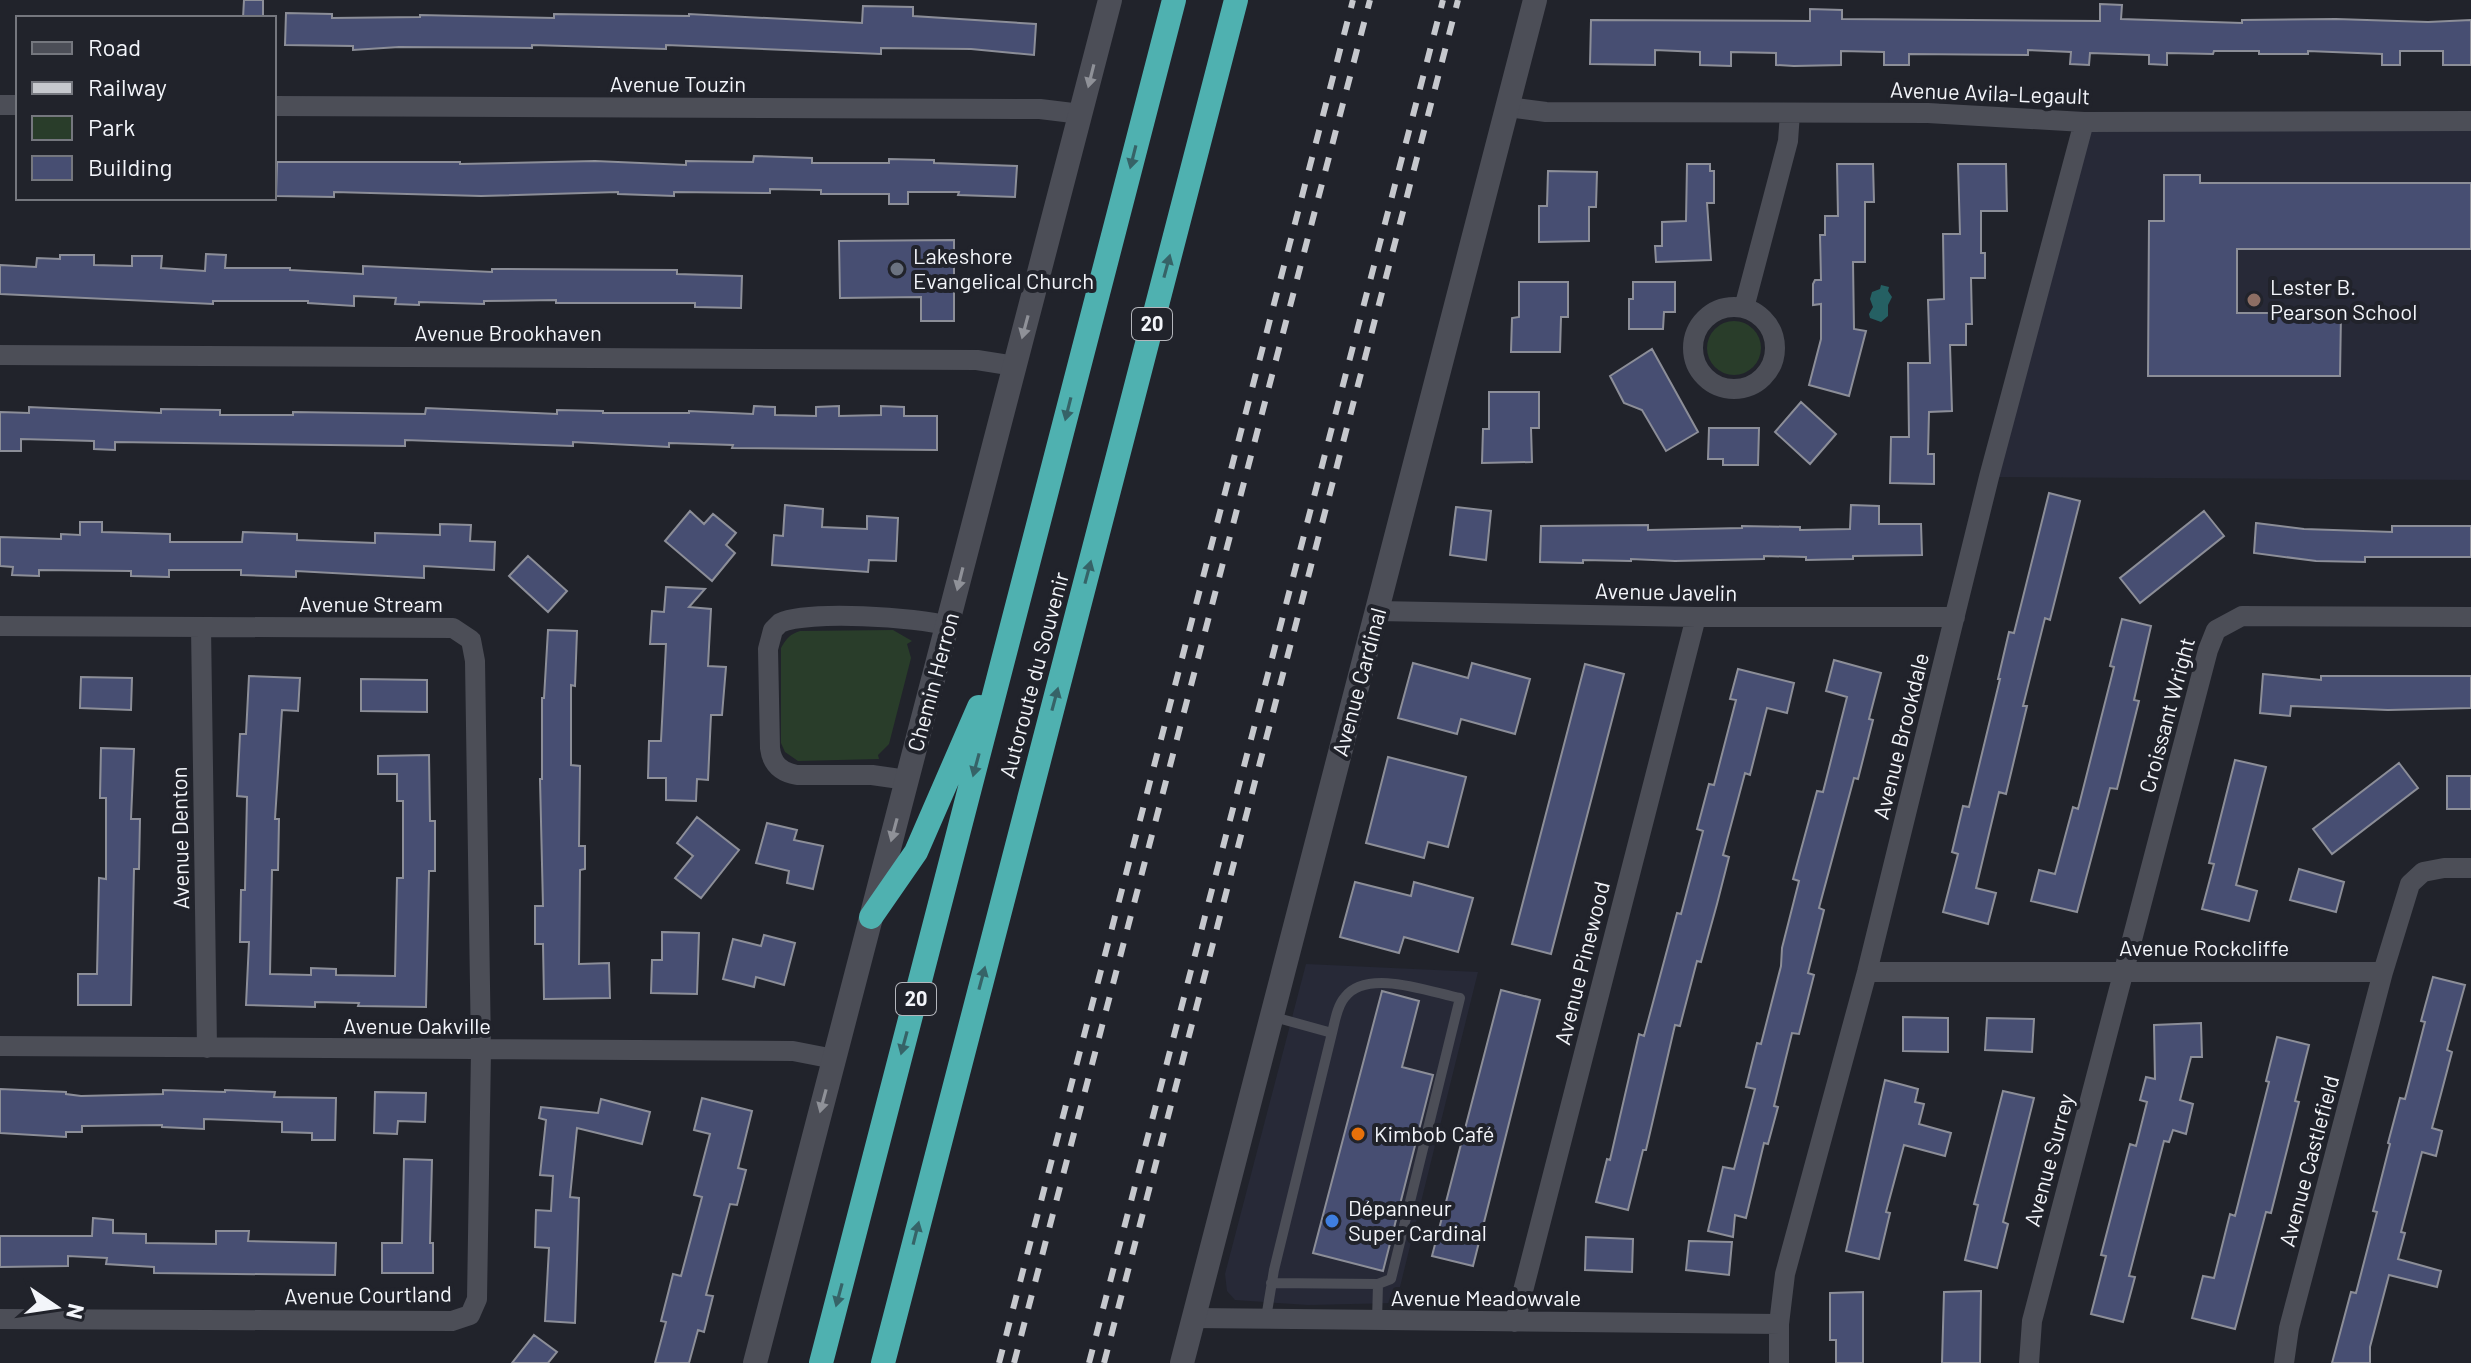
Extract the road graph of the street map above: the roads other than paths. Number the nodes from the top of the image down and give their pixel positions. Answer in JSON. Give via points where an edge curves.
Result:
{"nodes":[{"id":1,"x":1110,"y":0,"type":"edge"},
{"id":2,"x":1174,"y":0,"type":"edge"},
{"id":3,"x":1236,"y":0,"type":"edge"},
{"id":4,"x":1535,"y":0,"type":"edge"},
{"id":5,"x":276,"y":106,"type":"edge"},
{"id":6,"x":1508,"y":107,"type":"junction"},
{"id":7,"x":1790,"y":113,"type":"junction"},
{"id":8,"x":1081,"y":114,"type":"junction"},
{"id":9,"x":2471,"y":121,"type":"edge"},
{"id":10,"x":2084,"y":122,"type":"junction"},
{"id":11,"x":1744,"y":308,"type":"junction"},
{"id":12,"x":0,"y":355,"type":"edge"},
{"id":13,"x":1015,"y":366,"type":"junction"},
{"id":14,"x":1377,"y":611,"type":"junction"},
{"id":15,"x":1696,"y":617,"type":"junction"},
{"id":16,"x":1955,"y":617,"type":"junction"},
{"id":17,"x":2471,"y":617,"type":"edge"},
{"id":18,"x":0,"y":626,"type":"edge"},
{"id":19,"x":948,"y":626,"type":"junction"},
{"id":20,"x":201,"y":627,"type":"junction"},
{"id":21,"x":1010,"y":635,"type":"junction"},
{"id":22,"x":907,"y":780,"type":"junction"},
{"id":23,"x":2471,"y":868,"type":"edge"},
{"id":24,"x":871,"y":917,"type":"junction"},
{"id":25,"x":2124,"y":971,"type":"junction"},
{"id":26,"x":1867,"y":972,"type":"junction"},
{"id":27,"x":2383,"y":972,"type":"junction"},
{"id":28,"x":1272,"y":1016,"type":"junction"},
{"id":29,"x":1332,"y":1033,"type":"junction"},
{"id":30,"x":0,"y":1046,"type":"edge"},
{"id":31,"x":207,"y":1048,"type":"junction"},
{"id":32,"x":481,"y":1050,"type":"junction"},
{"id":33,"x":834,"y":1059,"type":"junction"},
{"id":34,"x":1271,"y":1283,"type":"junction"},
{"id":35,"x":1378,"y":1284,"type":"junction"},
{"id":36,"x":1193,"y":1318,"type":"junction"},
{"id":37,"x":1266,"y":1318,"type":"junction"},
{"id":38,"x":0,"y":1319,"type":"edge"},
{"id":39,"x":1377,"y":1321,"type":"junction"},
{"id":40,"x":1515,"y":1322,"type":"junction"},
{"id":41,"x":1779,"y":1324,"type":"junction"},
{"id":42,"x":755,"y":1363,"type":"edge"},
{"id":43,"x":821,"y":1363,"type":"edge"},
{"id":44,"x":883,"y":1363,"type":"edge"},
{"id":45,"x":1182,"y":1363,"type":"edge"},
{"id":46,"x":1779,"y":1363,"type":"edge"},
{"id":47,"x":2029,"y":1363,"type":"edge"},
{"id":48,"x":2284,"y":1363,"type":"edge"}],
"edges":[{"from":1,"to":8,"type":"main road","name":"Chemin Herron","one_way":true},
{"from":2,"to":21,"type":"highway","name":"Autoroute du Souvenir","number":"20","one_way":true},
{"from":44,"to":3,"type":"highway","name":"Autoroute du Souvenir","number":"20","one_way":true},
{"from":4,"to":6,"type":"main road","name":"Avenue Cardinal"},
{"from":5,"to":8,"type":"street","name":"Avenue Touzin","via":[[1024,109]]},
{"from":6,"to":7,"type":"street","name":"Avenue Avila-Legault","via":[[1546,112]]},
{"from":6,"to":14,"type":"main road","name":"Avenue Cardinal"},
{"from":7,"to":10,"type":"street","name":"Avenue Avila-Legault","via":[[1928,113]]},
{"from":7,"to":11,"type":"street","via":[[1788,141]]},
{"from":8,"to":13,"type":"main road","name":"Chemin Herron","one_way":true},
{"from":9,"to":10,"type":"street","name":"Avenue Avila-Legault"},
{"from":10,"to":16,"type":"street","name":"Avenue Brookdale"},
{"from":11,"to":11,"type":"street","via":[[1715,312],[1696,336],[1695,358],[1701,372],[1727,388],[1756,382],[1774,357],[1769,327]]},
{"from":12,"to":13,"type":"street","name":"Avenue Brookhaven","via":[[977,360]]},
{"from":13,"to":19,"type":"main road","name":"Chemin Herron","one_way":true},
{"from":14,"to":15,"type":"street","name":"Avenue Javelin"},
{"from":14,"to":28,"type":"main road","name":"Avenue Cardinal"},
{"from":15,"to":16,"type":"street","name":"Avenue Javelin"},
{"from":15,"to":40,"type":"street","name":"Avenue Pinewood"},
{"from":16,"to":26,"type":"street","name":"Avenue Brookdale"},
{"from":17,"to":25,"type":"street","name":"Croissant Wright","via":[[2242,616],[2216,630]]},
{"from":18,"to":20,"type":"street","name":"Avenue Stream"},
{"from":19,"to":22,"type":"main road","name":"Chemin Herron"},
{"from":19,"to":22,"type":"street","via":[[910,617],[801,618],[780,623],[769,640],[770,748],[775,765],[797,775]]},
{"from":20,"to":31,"type":"street","name":"Avenue Denton"},
{"from":20,"to":32,"type":"street","name":"Avenue Stream","via":[[453,628],[471,640]]},
{"from":21,"to":24,"type":"highway","via":[[916,852]]},
{"from":21,"to":43,"type":"highway","name":"Autoroute du Souvenir","number":"20","one_way":true},
{"from":22,"to":24,"type":"main road","name":"Chemin Herron","one_way":true},
{"from":23,"to":27,"type":"street","via":[[2423,872],[2410,884]]},
{"from":24,"to":33,"type":"main road","name":"Chemin Herron"},
{"from":25,"to":26,"type":"street","name":"Avenue Rockcliffe"},
{"from":25,"to":27,"type":"street","name":"Avenue Rockcliffe"},
{"from":25,"to":47,"type":"street","name":"Avenue Surrey","via":[[2032,1321]]},
{"from":26,"to":41,"type":"street","name":"Avenue Brookdale","via":[[1785,1274]]},
{"from":27,"to":48,"type":"street","name":"Avenue Castlefield"},
{"from":28,"to":29,"type":"lane"},
{"from":28,"to":36,"type":"main road","name":"Avenue Cardinal"},
{"from":29,"to":34,"type":"lane"},
{"from":29,"to":35,"type":"lane","via":[[1344,998],[1364,985],[1392,983],[1460,998],[1391,1279]]},
{"from":30,"to":31,"type":"street","name":"Avenue Oakville"},
{"from":31,"to":32,"type":"street","name":"Avenue Oakville"},
{"from":32,"to":33,"type":"street","name":"Avenue Oakville","via":[[793,1051]]},
{"from":32,"to":38,"type":"street","name":"Avenue Courtland","via":[[477,1299],[470,1315],[452,1321]]},
{"from":33,"to":42,"type":"main road","name":"Chemin Herron","one_way":true},
{"from":34,"to":35,"type":"lane"},
{"from":34,"to":37,"type":"lane"},
{"from":35,"to":39,"type":"lane"},
{"from":36,"to":37,"type":"street","name":"Avenue Meadowvale"},
{"from":36,"to":45,"type":"main road","name":"Avenue Cardinal"},
{"from":37,"to":39,"type":"street","name":"Avenue Meadowvale"},
{"from":39,"to":40,"type":"street","name":"Avenue Meadowvale"},
{"from":40,"to":41,"type":"street","name":"Avenue Meadowvale"},
{"from":41,"to":46,"type":"street","name":"Avenue Brookdale"}]}
